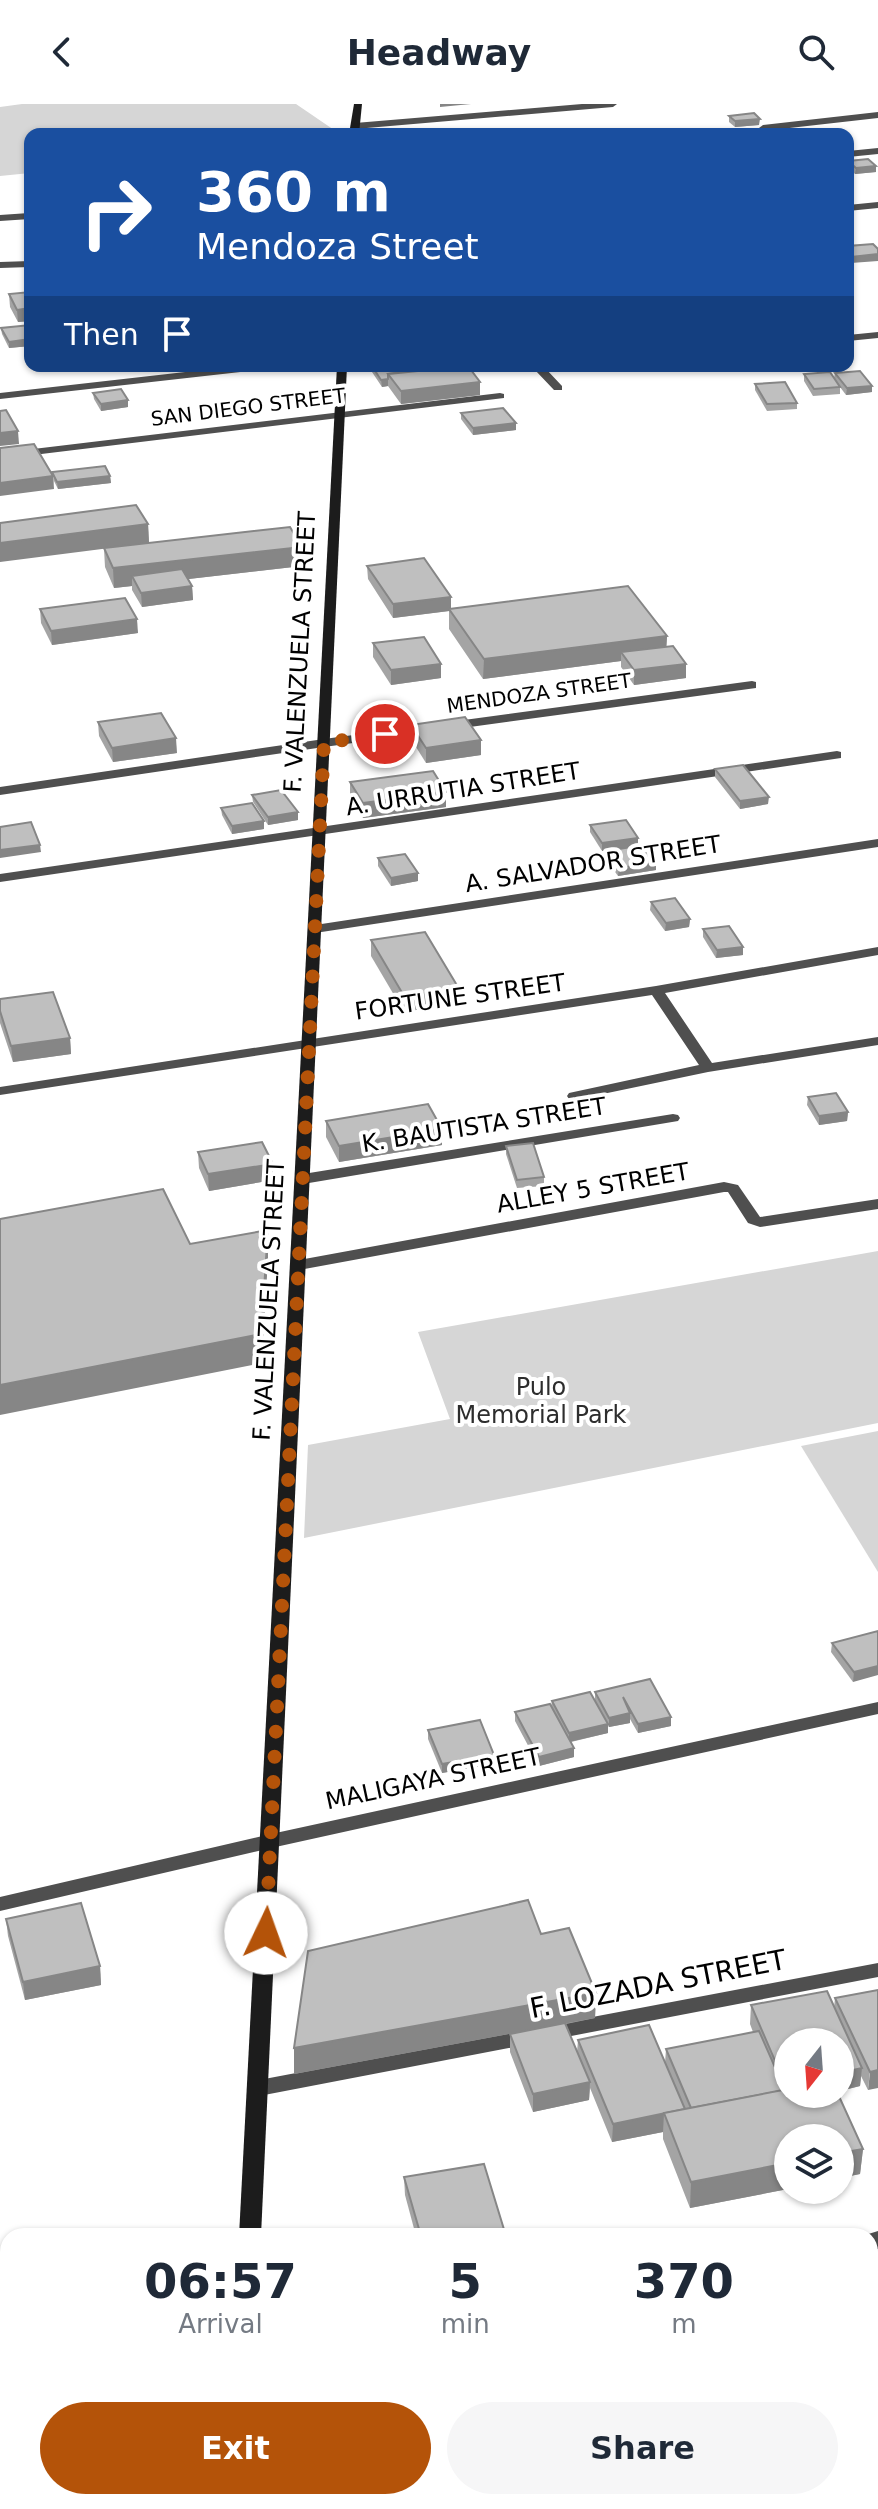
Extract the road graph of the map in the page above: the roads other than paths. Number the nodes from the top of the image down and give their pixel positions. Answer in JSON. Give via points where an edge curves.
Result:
{"nodes":[{"id":1,"x":358,"y":104,"type":"edge"},
{"id":2,"x":613,"y":104,"type":"edge"},
{"id":3,"x":878,"y":115,"type":"edge"},
{"id":4,"x":354,"y":128,"type":"edge"},
{"id":5,"x":374,"y":128,"type":"edge"},
{"id":6,"x":763,"y":128,"type":"edge"},
{"id":7,"x":878,"y":151,"type":"edge"},
{"id":8,"x":854,"y":153,"type":"edge"},
{"id":9,"x":878,"y":205,"type":"edge"},
{"id":10,"x":854,"y":207,"type":"edge"},
{"id":11,"x":24,"y":216,"type":"edge"},
{"id":12,"x":0,"y":218,"type":"edge"},
{"id":13,"x":24,"y":264,"type":"edge"},
{"id":14,"x":0,"y":265,"type":"edge"},
{"id":15,"x":878,"y":335,"type":"edge"},
{"id":16,"x":854,"y":337,"type":"edge"},
{"id":17,"x":213,"y":372,"type":"edge"},
{"id":18,"x":342,"y":372,"type":"edge"},
{"id":19,"x":542,"y":372,"type":"edge"},
{"id":20,"x":558,"y":388,"type":"dead end"},
{"id":21,"x":0,"y":396,"type":"edge"},
{"id":22,"x":500,"y":396,"type":"dead end"},
{"id":23,"x":339,"y":414,"type":"junction"},
{"id":24,"x":0,"y":456,"type":"edge"},
{"id":25,"x":752,"y":685,"type":"dead end"},
{"id":26,"x":324,"y":743,"type":"junction"},
{"id":27,"x":837,"y":755,"type":"dead end"},
{"id":28,"x":0,"y":791,"type":"edge"},
{"id":29,"x":319,"y":833,"type":"junction"},
{"id":30,"x":878,"y":843,"type":"edge"},
{"id":31,"x":0,"y":878,"type":"edge"},
{"id":32,"x":315,"y":929,"type":"junction"},
{"id":33,"x":878,"y":951,"type":"edge"},
{"id":34,"x":656,"y":990,"type":"junction"},
{"id":35,"x":309,"y":1041,"type":"junction"},
{"id":36,"x":878,"y":1041,"type":"edge"},
{"id":37,"x":708,"y":1068,"type":"junction"},
{"id":38,"x":0,"y":1091,"type":"edge"},
{"id":39,"x":574,"y":1096,"type":"dead end"},
{"id":40,"x":673,"y":1118,"type":"dead end"},
{"id":41,"x":303,"y":1179,"type":"junction"},
{"id":42,"x":878,"y":1204,"type":"edge"},
{"id":43,"x":299,"y":1265,"type":"junction"},
{"id":44,"x":878,"y":1708,"type":"edge"},
{"id":45,"x":271,"y":1841,"type":"junction"},
{"id":46,"x":0,"y":1904,"type":"edge"},
{"id":47,"x":878,"y":1970,"type":"edge"},
{"id":48,"x":259,"y":2088,"type":"junction"},
{"id":49,"x":250,"y":2228,"type":"edge"}],
"edges":[{"from":1,"to":4,"type":"street"},
{"from":2,"to":5,"type":"street"},
{"from":3,"to":6,"type":"street"},
{"from":7,"to":8,"type":"street"},
{"from":9,"to":10,"type":"street"},
{"from":11,"to":12,"type":"street"},
{"from":13,"to":14,"type":"street"},
{"from":15,"to":16,"type":"street"},
{"from":17,"to":21,"type":"street","name":"SAN DIEGO STREET"},
{"from":18,"to":23,"type":"street","name":"F. VALENZUELA STREET"},
{"from":19,"to":20,"type":"street"},
{"from":22,"to":23,"type":"street","name":"SAN DIEGO STREET"},
{"from":23,"to":24,"type":"street","name":"SAN DIEGO STREET"},
{"from":23,"to":26,"type":"street","name":"F. VALENZUELA STREET"},
{"from":25,"to":26,"type":"street","name":"MENDOZA STREET"},
{"from":26,"to":28,"type":"street","name":"MENDOZA STREET"},
{"from":26,"to":29,"type":"street","name":"F. VALENZUELA STREET"},
{"from":27,"to":29,"type":"street","name":"A. URRUTIA STREET"},
{"from":29,"to":31,"type":"street","name":"A. URRUTIA STREET"},
{"from":29,"to":32,"type":"street","name":"F. VALENZUELA STREET"},
{"from":30,"to":32,"type":"street","name":"A. SALVADOR STREET"},
{"from":32,"to":35,"type":"street","name":"F. VALENZUELA STREET"},
{"from":33,"to":34,"type":"street","name":"FORTUNE STREET"},
{"from":34,"to":35,"type":"street","name":"FORTUNE STREET"},
{"from":34,"to":37,"type":"street"},
{"from":35,"to":38,"type":"street","name":"FORTUNE STREET"},
{"from":35,"to":41,"type":"street","name":"F. VALENZUELA STREET"},
{"from":36,"to":37,"type":"street"},
{"from":37,"to":39,"type":"street"},
{"from":40,"to":41,"type":"street","name":"K. BAUTISTA STREET"},
{"from":41,"to":43,"type":"street","name":"F. VALENZUELA STREET"},
{"from":42,"to":43,"type":"street","name":"ALLEY 5 STREET","via":[[760,1222],[753,1220],[733,1188],[724,1187]]},
{"from":43,"to":45,"type":"street","name":"F. VALENZUELA STREET"},
{"from":44,"to":45,"type":"street","name":"MALIGAYA STREET"},
{"from":45,"to":46,"type":"street","name":"MALIGAYA STREET"},
{"from":45,"to":48,"type":"street","name":"F. VALENZUELA STREET"},
{"from":47,"to":48,"type":"street","name":"F. LOZADA STREET"},
{"from":48,"to":49,"type":"street","name":"F. VALENZUELA STREET"}]}
